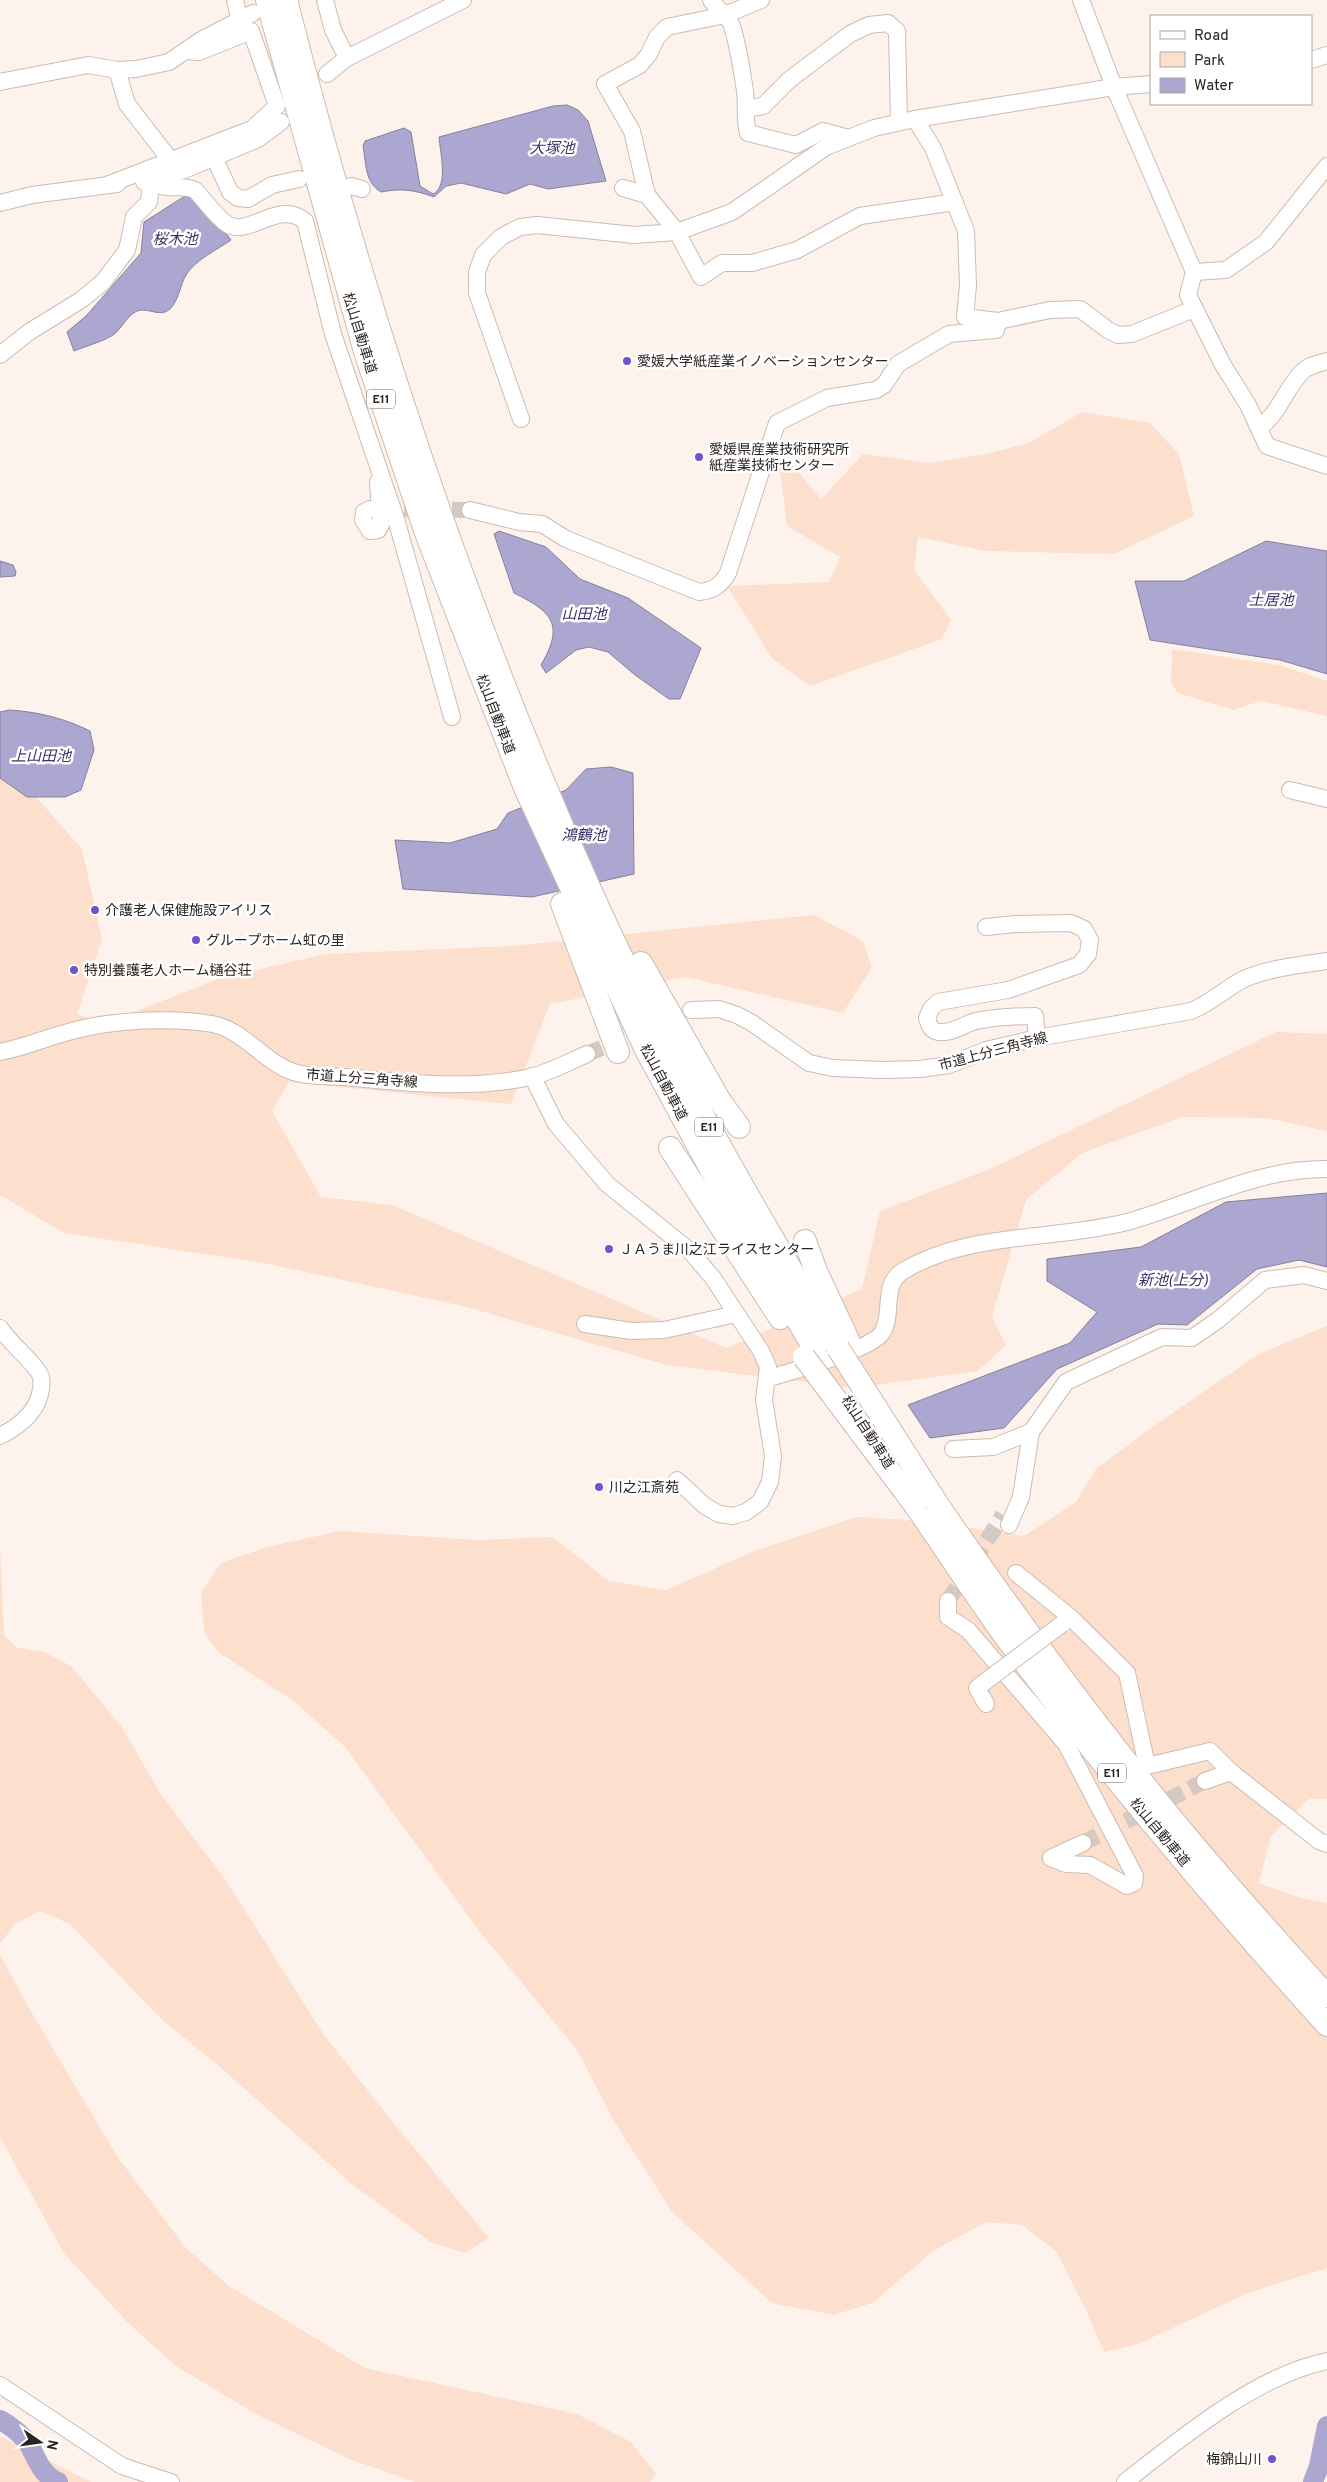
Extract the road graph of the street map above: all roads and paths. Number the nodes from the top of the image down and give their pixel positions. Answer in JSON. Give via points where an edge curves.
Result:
{"nodes":[{"id":1,"x":235,"y":0,"type":"edge"},
{"id":2,"x":286,"y":0,"type":"edge"},
{"id":3,"x":299,"y":0,"type":"edge"},
{"id":4,"x":325,"y":0,"type":"edge"},
{"id":5,"x":463,"y":0,"type":"edge"},
{"id":6,"x":711,"y":0,"type":"edge"},
{"id":7,"x":761,"y":0,"type":"edge"},
{"id":8,"x":1082,"y":0,"type":"edge"},
{"id":9,"x":253,"y":11,"type":"edge"},
{"id":10,"x":725,"y":15,"type":"junction"},
{"id":11,"x":186,"y":51,"type":"junction"},
{"id":12,"x":1327,"y":56,"type":"edge"},
{"id":13,"x":347,"y":58,"type":"junction"},
{"id":14,"x":1312,"y":60,"type":"edge"},
{"id":15,"x":117,"y":70,"type":"junction"},
{"id":16,"x":327,"y":74,"type":"dead end"},
{"id":17,"x":0,"y":82,"type":"edge"},
{"id":18,"x":1150,"y":84,"type":"edge"},
{"id":19,"x":1114,"y":87,"type":"junction"},
{"id":20,"x":746,"y":109,"type":"junction"},
{"id":21,"x":916,"y":119,"type":"junction"},
{"id":22,"x":281,"y":122,"type":"dead end"},
{"id":23,"x":899,"y":122,"type":"junction"},
{"id":24,"x":848,"y":138,"type":"junction"},
{"id":25,"x":214,"y":157,"type":"junction"},
{"id":26,"x":172,"y":161,"type":"junction"},
{"id":27,"x":1327,"y":166,"type":"edge"},
{"id":28,"x":299,"y":179,"type":"dead end"},
{"id":29,"x":150,"y":181,"type":"junction"},
{"id":30,"x":107,"y":185,"type":"junction"},
{"id":31,"x":622,"y":188,"type":"dead end"},
{"id":32,"x":647,"y":196,"type":"junction"},
{"id":33,"x":955,"y":202,"type":"junction"},
{"id":34,"x":0,"y":203,"type":"edge"},
{"id":35,"x":677,"y":232,"type":"junction"},
{"id":36,"x":350,"y":233,"type":"junction"},
{"id":37,"x":1194,"y":272,"type":"junction"},
{"id":38,"x":1194,"y":309,"type":"junction"},
{"id":39,"x":998,"y":321,"type":"junction"},
{"id":40,"x":0,"y":355,"type":"edge"},
{"id":41,"x":1327,"y":361,"type":"edge"},
{"id":42,"x":520,"y":419,"type":"dead end"},
{"id":43,"x":1259,"y":428,"type":"junction"},
{"id":44,"x":376,"y":457,"type":"junction"},
{"id":45,"x":1327,"y":466,"type":"edge"},
{"id":46,"x":370,"y":509,"type":"dead end"},
{"id":47,"x":470,"y":510,"type":"tunnel mouth"},
{"id":48,"x":452,"y":717,"type":"dead end"},
{"id":49,"x":534,"y":784,"type":"junction"},
{"id":50,"x":1290,"y":790,"type":"dead end"},
{"id":51,"x":1327,"y":799,"type":"edge"},
{"id":52,"x":584,"y":900,"type":"junction"},
{"id":53,"x":986,"y":927,"type":"dead end"},
{"id":54,"x":1327,"y":961,"type":"edge"},
{"id":55,"x":692,"y":1010,"type":"dead end"},
{"id":56,"x":1037,"y":1038,"type":"junction"},
{"id":57,"x":0,"y":1052,"type":"edge"},
{"id":58,"x":618,"y":1052,"type":"dead end"},
{"id":59,"x":587,"y":1054,"type":"tunnel mouth"},
{"id":60,"x":532,"y":1076,"type":"junction"},
{"id":61,"x":739,"y":1127,"type":"dead end"},
{"id":62,"x":670,"y":1148,"type":"dead end"},
{"id":63,"x":1327,"y":1169,"type":"edge"},
{"id":64,"x":805,"y":1242,"type":"dead end"},
{"id":65,"x":1327,"y":1281,"type":"edge"},
{"id":66,"x":736,"y":1314,"type":"junction"},
{"id":67,"x":585,"y":1324,"type":"dead end"},
{"id":68,"x":0,"y":1328,"type":"edge"},
{"id":69,"x":843,"y":1345,"type":"junction"},
{"id":70,"x":810,"y":1353,"type":"junction"},
{"id":71,"x":767,"y":1379,"type":"junction"},
{"id":72,"x":1031,"y":1432,"type":"junction"},
{"id":73,"x":0,"y":1436,"type":"edge"},
{"id":74,"x":953,"y":1449,"type":"dead end"},
{"id":75,"x":677,"y":1480,"type":"dead end"},
{"id":76,"x":931,"y":1502,"type":"junction"},
{"id":77,"x":1006,"y":1520,"type":"tunnel mouth"},
{"id":78,"x":1016,"y":1573,"type":"dead end"},
{"id":79,"x":948,"y":1601,"type":"dead end"},
{"id":80,"x":1066,"y":1620,"type":"junction"},
{"id":81,"x":986,"y":1704,"type":"dead end"},
{"id":82,"x":1231,"y":1772,"type":"junction"},
{"id":83,"x":1205,"y":1781,"type":"tunnel mouth"},
{"id":84,"x":1083,"y":1843,"type":"tunnel mouth"},
{"id":85,"x":1327,"y":1844,"type":"edge"},
{"id":86,"x":1327,"y":1996,"type":"edge"},
{"id":87,"x":1327,"y":2025,"type":"edge"},
{"id":88,"x":1322,"y":2362,"type":"edge"},
{"id":89,"x":0,"y":2385,"type":"edge"},
{"id":90,"x":171,"y":2482,"type":"edge"},
{"id":91,"x":1126,"y":2482,"type":"edge"}],
"edges":[{"from":1,"to":9,"type":"street"},
{"from":2,"to":36,"type":"highway","name":"松山自動車道","number":"E11"},
{"from":3,"to":36,"type":"highway","via":[[332,138]]},
{"from":4,"to":13,"type":"street","via":[[333,30]]},
{"from":5,"to":13,"type":"street"},
{"from":6,"to":10,"type":"street"},
{"from":7,"to":10,"type":"street"},
{"from":8,"to":19,"type":"street"},
{"from":9,"to":11,"type":"street"},
{"from":9,"to":49,"type":"highway","name":"松山自動車道","number":"E11","via":[[426,533]]},
{"from":10,"to":20,"type":"street","via":[[732,24]]},
{"from":10,"to":32,"type":"street","via":[[667,27],[640,65],[605,84],[632,131]]},
{"from":11,"to":15,"type":"street","via":[[169,62]]},
{"from":11,"to":26,"type":"street","via":[[199,52],[251,31],[278,106],[252,129]]},
{"from":12,"to":14,"type":"street"},
{"from":13,"to":16,"type":"street"},
{"from":15,"to":17,"type":"street","via":[[88,65]]},
{"from":15,"to":26,"type":"street","via":[[127,104]]},
{"from":18,"to":19,"type":"street"},
{"from":19,"to":21,"type":"street"},
{"from":19,"to":37,"type":"street"},
{"from":20,"to":23,"type":"street","via":[[762,106],[789,80],[850,34],[869,25],[888,23],[897,31]]},
{"from":20,"to":24,"type":"street","via":[[744,122],[748,133],[796,145],[823,131]]},
{"from":21,"to":23,"type":"street"},
{"from":21,"to":33,"type":"street","via":[[933,148]]},
{"from":22,"to":25,"type":"street","via":[[258,139]]},
{"from":23,"to":24,"type":"street"},
{"from":24,"to":35,"type":"street","via":[[826,147],[732,212]]},
{"from":25,"to":28,"type":"street","via":[[230,192],[238,198],[248,199],[272,185]]},
{"from":25,"to":29,"type":"street"},
{"from":26,"to":30,"type":"street"},
{"from":27,"to":37,"type":"street","via":[[1266,242],[1226,270]]},
{"from":29,"to":30,"type":"street"},
{"from":29,"to":40,"type":"street","via":[[149,202],[134,217],[127,250],[103,282]]},
{"from":29,"to":44,"type":"street","via":[[162,188],[195,190],[228,224],[237,228],[283,214],[296,214],[305,221],[333,334]]},
{"from":30,"to":34,"type":"street","via":[[32,195]]},
{"from":31,"to":32,"type":"street"},
{"from":32,"to":35,"type":"street"},
{"from":33,"to":35,"type":"street","via":[[860,216],[797,250],[752,263],[722,263],[701,277]]},
{"from":33,"to":39,"type":"street","via":[[966,230],[968,286],[965,317]]},
{"from":35,"to":42,"type":"street","via":[[634,235],[537,224],[520,227],[501,237],[483,255],[477,272],[477,293]]},
{"from":36,"to":49,"type":"highway","name":"松山自動車道","number":"E11","via":[[410,426]]},
{"from":37,"to":38,"type":"street","via":[[1188,295]]},
{"from":38,"to":39,"type":"street","via":[[1132,334],[1118,335],[1080,309],[1050,310]]},
{"from":38,"to":43,"type":"street"},
{"from":39,"to":47,"type":"street","via":[[996,330],[949,334],[898,364],[884,385],[876,390],[827,398],[777,423],[728,573],[708,592],[699,592],[566,539],[542,524],[518,522]]},
{"from":41,"to":43,"type":"street","via":[[1302,372],[1269,421]]},
{"from":43,"to":45,"type":"street","via":[[1267,446]]},
{"from":44,"to":46,"type":"street","via":[[381,525],[378,530],[367,529],[363,520],[364,512]]},
{"from":44,"to":48,"type":"street"},
{"from":49,"to":52,"type":"highway"},
{"from":49,"to":52,"type":"highway"},
{"from":50,"to":51,"type":"street"},
{"from":52,"to":58,"type":"highway"},
{"from":52,"to":61,"type":"highway"},
{"from":52,"to":69,"type":"highway","name":"松山自動車道","number":"E11","via":[[752,1206]]},
{"from":52,"to":70,"type":"highway","name":"松山自動車道","number":"E11","via":[[646,1050]]},
{"from":53,"to":56,"type":"street","via":[[1071,923],[1084,929],[1090,940],[1088,954],[1078,965],[1008,990],[938,1002],[930,1009],[927,1018],[930,1028],[947,1032],[975,1022],[1009,1016],[1035,1016]]},
{"from":54,"to":56,"type":"street","name":"市道上分三角寺線","via":[[1272,971],[1244,980],[1192,1011]]},
{"from":55,"to":56,"type":"street","name":"市道上分三角寺線","via":[[719,1009],[737,1015],[809,1063],[833,1068],[930,1068]]},
{"from":57,"to":60,"type":"street","name":"市道上分三角寺線","via":[[76,1030],[120,1022],[212,1024],[230,1029],[275,1063],[296,1073],[481,1084]]},
{"from":59,"to":60,"type":"street","name":"市道上分三角寺線"},
{"from":60,"to":66,"type":"street","via":[[556,1124],[575,1148],[607,1184],[690,1250]]},
{"from":62,"to":70,"type":"highway"},
{"from":63,"to":71,"type":"street","via":[[1288,1172],[1127,1222],[959,1248],[924,1260],[900,1272],[890,1286],[887,1320],[882,1334],[865,1346]]},
{"from":64,"to":69,"type":"highway"},
{"from":65,"to":72,"type":"street","via":[[1304,1275],[1265,1280],[1192,1338],[1162,1337],[1066,1382]]},
{"from":66,"to":67,"type":"street","via":[[664,1330],[631,1331]]},
{"from":66,"to":71,"type":"street","via":[[761,1351],[768,1367]]},
{"from":68,"to":73,"type":"street","via":[[12,1345],[40,1372],[42,1383],[40,1402],[31,1414]]},
{"from":69,"to":76,"type":"highway"},
{"from":70,"to":76,"type":"highway","bridge":true},
{"from":71,"to":75,"type":"street","via":[[764,1400],[773,1456],[770,1482],[760,1502],[733,1516],[719,1514],[705,1506]]},
{"from":72,"to":74,"type":"street","via":[[993,1447]]},
{"from":72,"to":77,"type":"street","via":[[1021,1497]]},
{"from":76,"to":86,"type":"highway","name":"松山自動車道","number":"E11","via":[[1152,1794]]},
{"from":76,"to":87,"type":"highway","name":"松山自動車道","number":"E11","via":[[1010,1642],[1134,1800],[1253,1943]]},
{"from":78,"to":80,"type":"street"},
{"from":79,"to":84,"type":"street","via":[[948,1617],[968,1630],[1066,1744],[1135,1876],[1134,1883],[1127,1886],[1090,1865],[1066,1864],[1051,1858]]},
{"from":80,"to":81,"type":"street","bridge":true,"via":[[977,1688]]},
{"from":80,"to":82,"type":"street","via":[[1127,1673],[1147,1766],[1210,1751]]},
{"from":82,"to":83,"type":"street"},
{"from":82,"to":85,"type":"street"},
{"from":88,"to":91,"type":"street","via":[[1263,2385],[1223,2410]]},
{"from":89,"to":90,"type":"street","via":[[122,2466]]}]}
